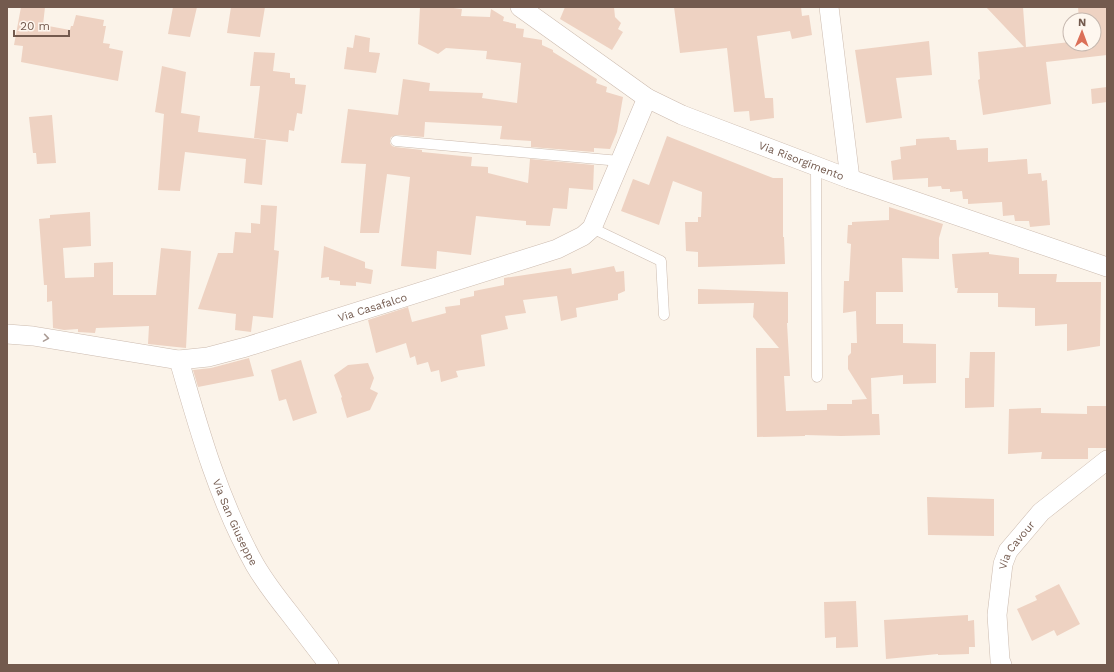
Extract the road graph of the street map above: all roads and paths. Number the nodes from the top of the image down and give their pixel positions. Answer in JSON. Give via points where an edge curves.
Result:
{"nodes":[{"id":1,"x":520,"y":7,"type":"edge"},
{"id":2,"x":829,"y":7,"type":"edge"},
{"id":3,"x":647,"y":98,"type":"junction"},
{"id":4,"x":396,"y":141,"type":"dead end"},
{"id":5,"x":620,"y":162,"type":"junction"},
{"id":6,"x":816,"y":166,"type":"junction"},
{"id":7,"x":850,"y":178,"type":"junction"},
{"id":8,"x":592,"y":228,"type":"junction"},
{"id":9,"x":1107,"y":266,"type":"edge"},
{"id":10,"x":664,"y":315,"type":"dead end"},
{"id":11,"x":7,"y":334,"type":"edge"},
{"id":12,"x":179,"y":360,"type":"junction"},
{"id":13,"x":817,"y":377,"type":"dead end"},
{"id":14,"x":1107,"y":460,"type":"edge"},
{"id":15,"x":329,"y":665,"type":"edge"},
{"id":16,"x":1002,"y":665,"type":"edge"}],
"edges":[{"from":1,"to":3,"type":"street","name":"Via Risorgimento"},
{"from":2,"to":7,"type":"street"},
{"from":3,"to":5,"type":"street"},
{"from":3,"to":6,"type":"street","name":"Via Risorgimento","via":[[682,115]]},
{"from":4,"to":5,"type":"lane"},
{"from":5,"to":8,"type":"street"},
{"from":6,"to":7,"type":"street","name":"Via Risorgimento"},
{"from":6,"to":13,"type":"lane"},
{"from":7,"to":9,"type":"street","name":"Via Risorgimento"},
{"from":8,"to":10,"type":"lane","via":[[661,261]]},
{"from":8,"to":12,"type":"street","name":"Via Casafalco","via":[[583,236],[557,249],[246,348],[208,357]]},
{"from":11,"to":12,"type":"street","name":"Via Casafalco","one_way":true},
{"from":12,"to":15,"type":"street","name":"Via San Giuseppe","via":[[211,465],[237,529],[256,566],[277,598]]},
{"from":14,"to":16,"type":"street","name":"Via Cavour","via":[[1041,512],[1008,551],[1002,564],[997,615]]}]}
